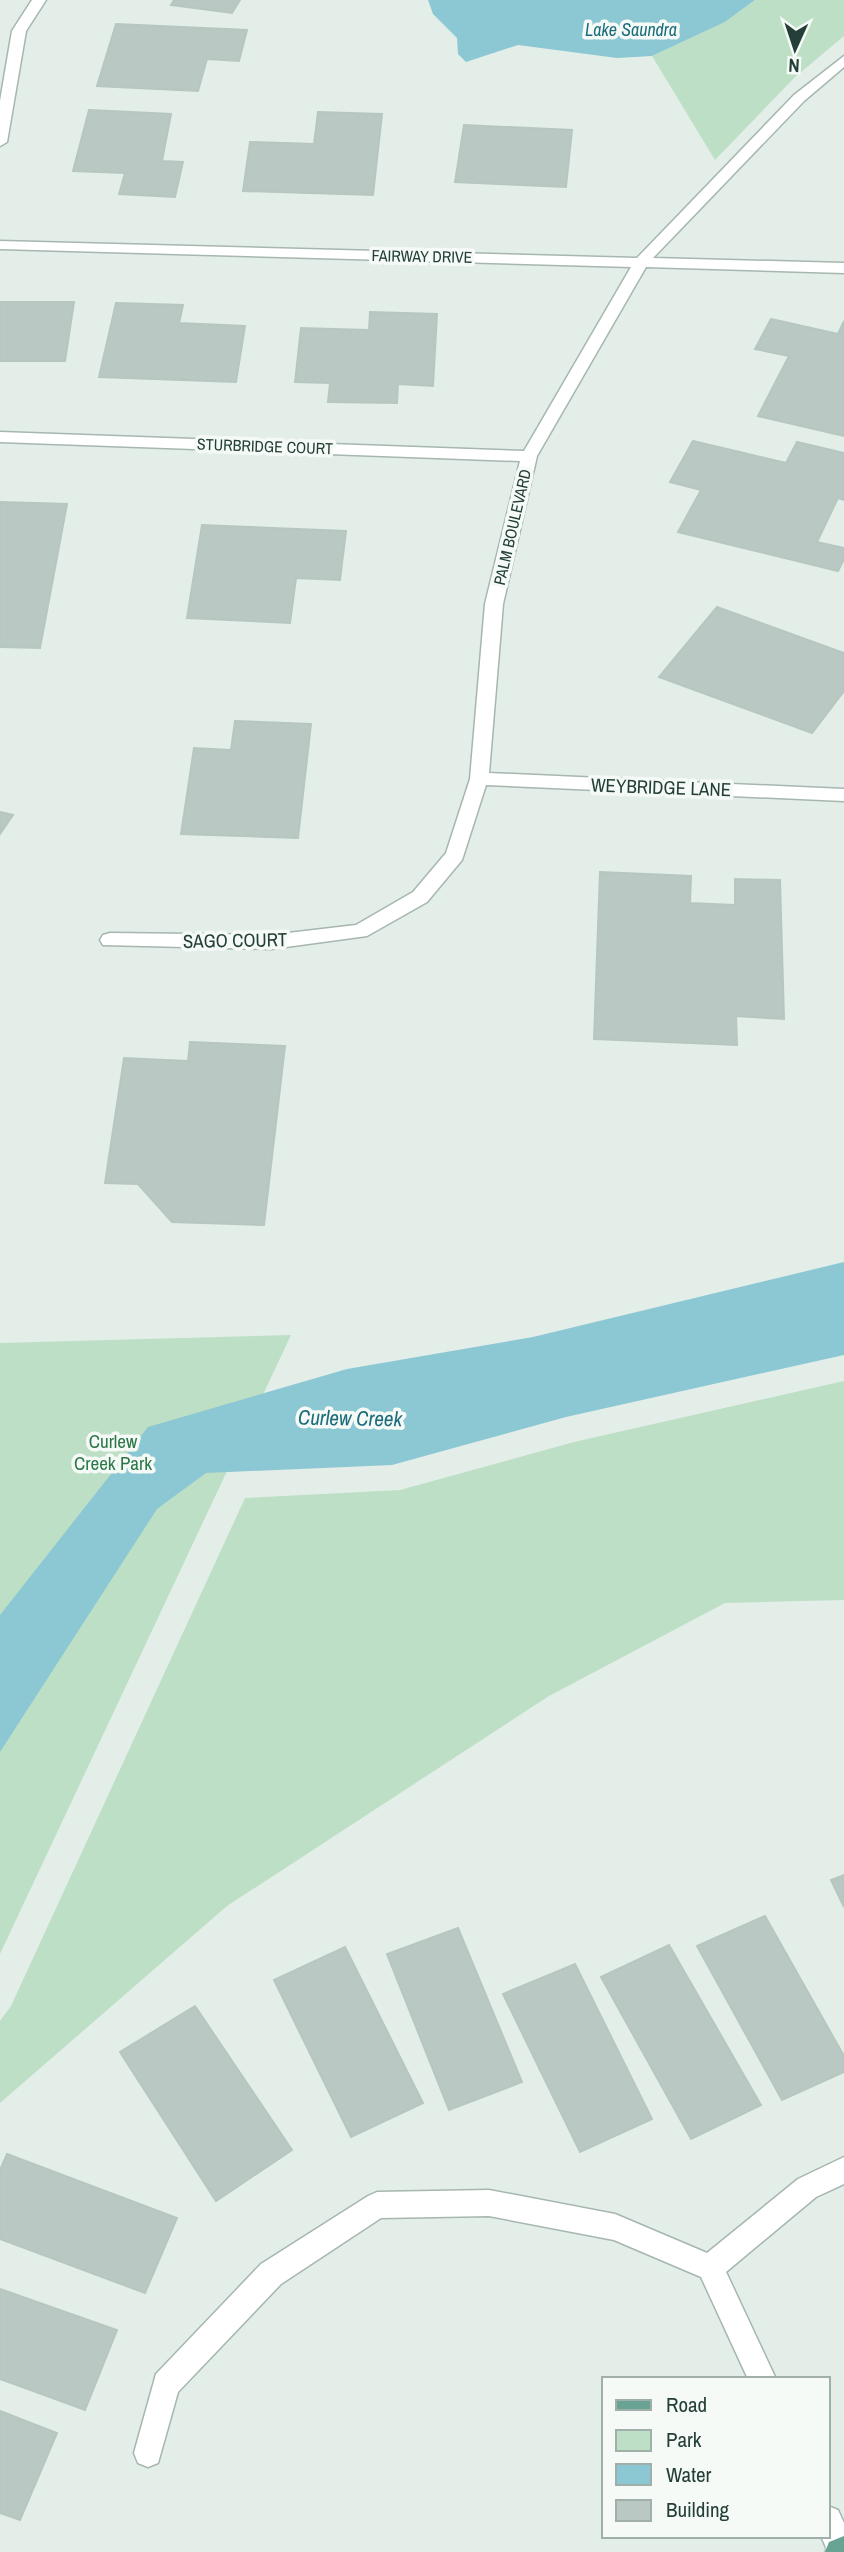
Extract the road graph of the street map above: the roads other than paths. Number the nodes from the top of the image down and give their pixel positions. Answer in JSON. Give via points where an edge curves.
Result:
{"nodes":[{"id":1,"x":39,"y":0,"type":"edge"},
{"id":2,"x":844,"y":60,"type":"edge"},
{"id":3,"x":0,"y":142,"type":"edge"},
{"id":4,"x":0,"y":245,"type":"edge"},
{"id":5,"x":641,"y":262,"type":"junction"},
{"id":6,"x":844,"y":268,"type":"edge"},
{"id":7,"x":0,"y":437,"type":"edge"},
{"id":8,"x":529,"y":456,"type":"junction"},
{"id":9,"x":479,"y":779,"type":"junction"},
{"id":10,"x":844,"y":795,"type":"edge"},
{"id":11,"x":360,"y":931,"type":"joint"},
{"id":12,"x":110,"y":940,"type":"dead end"},
{"id":13,"x":844,"y":2170,"type":"edge"},
{"id":14,"x":710,"y":2268,"type":"junction"},
{"id":15,"x":761,"y":2377,"type":"edge"},
{"id":16,"x":148,"y":2453,"type":"dead end"},
{"id":17,"x":830,"y":2524,"type":"edge"},
{"id":18,"x":842,"y":2551,"type":"edge"}],
"edges":[{"from":1,"to":3,"type":"street","via":[[19,31]]},
{"from":2,"to":5,"type":"street","name":"PALM BOULEVARD","via":[[799,97]]},
{"from":4,"to":5,"type":"street","name":"FAIRWAY DRIVE"},
{"from":5,"to":6,"type":"street","name":"FAIRWAY DRIVE"},
{"from":5,"to":8,"type":"street","name":"PALM BOULEVARD"},
{"from":7,"to":8,"type":"street","name":"STURBRIDGE COURT"},
{"from":8,"to":9,"type":"street","name":"PALM BOULEVARD","via":[[494,604]]},
{"from":9,"to":10,"type":"street","name":"WEYBRIDGE LANE"},
{"from":9,"to":11,"type":"street","name":"PALM BOULEVARD","via":[[455,855],[420,897]]},
{"from":11,"to":12,"type":"street","name":"SAGO COURT","via":[[271,942]]},
{"from":13,"to":14,"type":"street","via":[[807,2188]]},
{"from":14,"to":15,"type":"street"},
{"from":14,"to":16,"type":"street","via":[[615,2227],[489,2203],[377,2205],[271,2274],[166,2384]]},
{"from":17,"to":18,"type":"street"}]}
